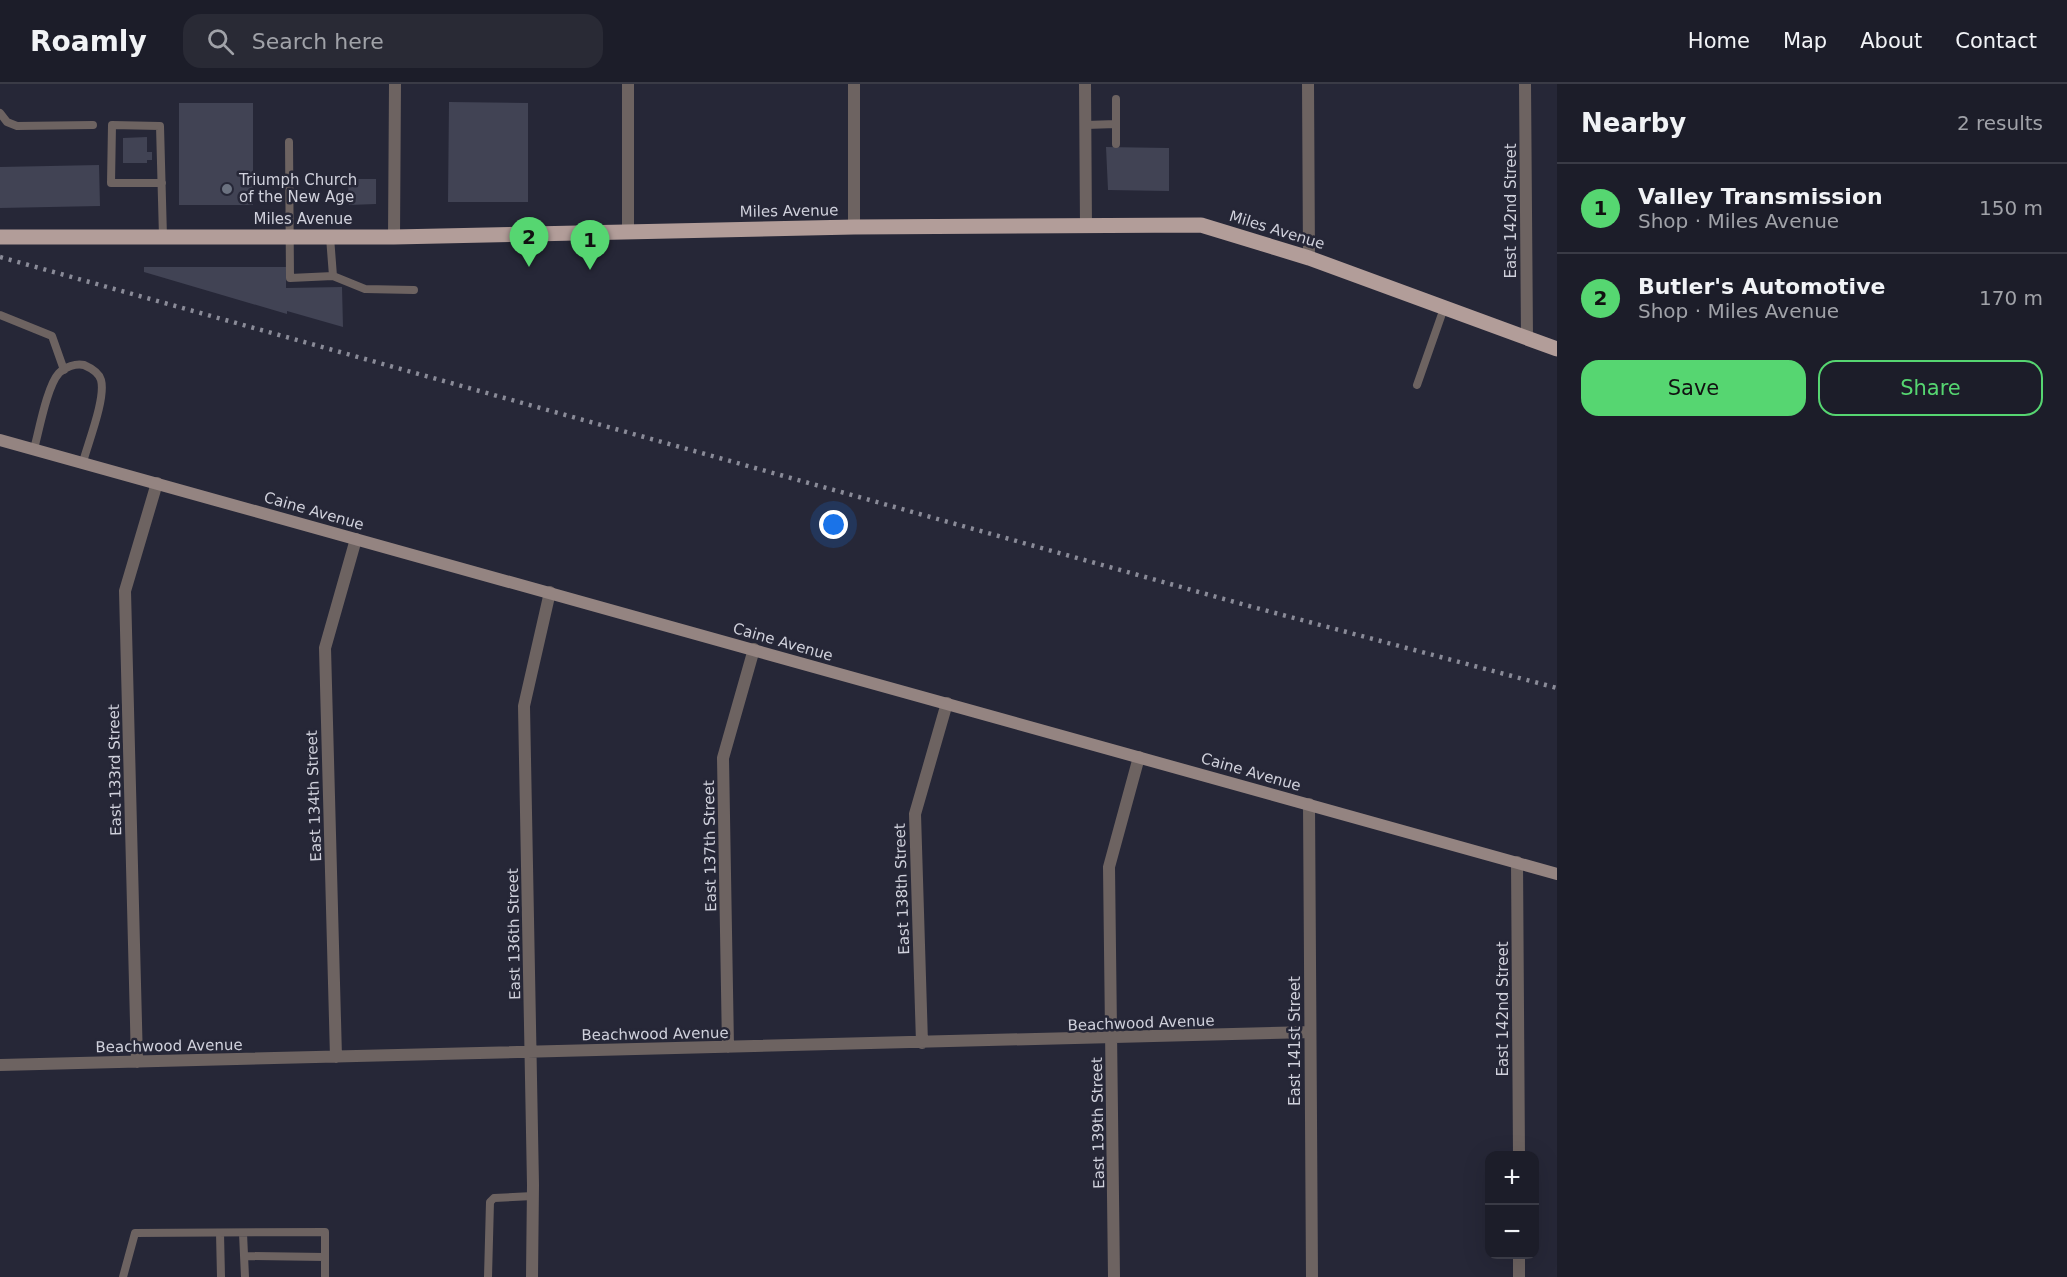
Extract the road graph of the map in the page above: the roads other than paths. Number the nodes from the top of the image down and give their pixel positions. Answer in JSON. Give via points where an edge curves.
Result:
{"nodes":[{"id":1,"x":395,"y":84,"type":"edge"},
{"id":2,"x":628,"y":84,"type":"edge"},
{"id":3,"x":854,"y":84,"type":"edge"},
{"id":4,"x":1085,"y":84,"type":"edge"},
{"id":5,"x":1308,"y":84,"type":"edge"},
{"id":6,"x":1526,"y":84,"type":"edge"},
{"id":7,"x":1116,"y":99,"type":"dead end"},
{"id":8,"x":0,"y":112,"type":"edge"},
{"id":9,"x":1116,"y":124,"type":"junction"},
{"id":10,"x":93,"y":125,"type":"dead end"},
{"id":11,"x":1086,"y":125,"type":"junction"},
{"id":12,"x":289,"y":142,"type":"dead end"},
{"id":13,"x":1116,"y":144,"type":"dead end"},
{"id":14,"x":162,"y":183,"type":"junction"},
{"id":15,"x":854,"y":227,"type":"junction"},
{"id":16,"x":1086,"y":227,"type":"junction"},
{"id":17,"x":628,"y":232,"type":"junction"},
{"id":18,"x":0,"y":237,"type":"edge"},
{"id":19,"x":163,"y":237,"type":"junction"},
{"id":20,"x":290,"y":237,"type":"junction"},
{"id":21,"x":330,"y":237,"type":"junction"},
{"id":22,"x":394,"y":237,"type":"junction"},
{"id":23,"x":1309,"y":258,"type":"junction"},
{"id":24,"x":333,"y":276,"type":"junction"},
{"id":25,"x":414,"y":290,"type":"dead end"},
{"id":26,"x":1444,"y":308,"type":"junction"},
{"id":27,"x":0,"y":315,"type":"edge"},
{"id":28,"x":1527,"y":338,"type":"junction"},
{"id":29,"x":1557,"y":349,"type":"edge"},
{"id":30,"x":64,"y":370,"type":"junction"},
{"id":31,"x":1417,"y":385,"type":"dead end"},
{"id":32,"x":0,"y":440,"type":"edge"},
{"id":33,"x":34,"y":449,"type":"junction"},
{"id":34,"x":83,"y":462,"type":"junction"},
{"id":35,"x":157,"y":483,"type":"junction"},
{"id":36,"x":356,"y":538,"type":"junction"},
{"id":37,"x":550,"y":592,"type":"junction"},
{"id":38,"x":753,"y":649,"type":"junction"},
{"id":39,"x":947,"y":703,"type":"junction"},
{"id":40,"x":1139,"y":757,"type":"junction"},
{"id":41,"x":1309,"y":804,"type":"junction"},
{"id":42,"x":1517,"y":862,"type":"junction"},
{"id":43,"x":1557,"y":874,"type":"edge"},
{"id":44,"x":1310,"y":1032,"type":"junction"},
{"id":45,"x":1112,"y":1039,"type":"junction"},
{"id":46,"x":922,"y":1043,"type":"junction"},
{"id":47,"x":728,"y":1047,"type":"junction"},
{"id":48,"x":531,"y":1051,"type":"junction"},
{"id":49,"x":336,"y":1057,"type":"junction"},
{"id":50,"x":137,"y":1062,"type":"junction"},
{"id":51,"x":0,"y":1065,"type":"edge"},
{"id":52,"x":1519,"y":1151,"type":"edge"},
{"id":53,"x":533,"y":1196,"type":"junction"},
{"id":54,"x":220,"y":1233,"type":"junction"},
{"id":55,"x":243,"y":1233,"type":"junction"},
{"id":56,"x":245,"y":1256,"type":"junction"},
{"id":57,"x":325,"y":1257,"type":"junction"},
{"id":58,"x":1519,"y":1259,"type":"edge"},
{"id":59,"x":123,"y":1277,"type":"edge"},
{"id":60,"x":221,"y":1277,"type":"edge"},
{"id":61,"x":245,"y":1277,"type":"edge"},
{"id":62,"x":325,"y":1277,"type":"edge"},
{"id":63,"x":488,"y":1277,"type":"edge"},
{"id":64,"x":532,"y":1277,"type":"edge"},
{"id":65,"x":1114,"y":1277,"type":"edge"},
{"id":66,"x":1312,"y":1277,"type":"edge"},
{"id":67,"x":1520,"y":1277,"type":"edge"}],
"edges":[{"from":1,"to":22,"type":"street"},
{"from":2,"to":17,"type":"street"},
{"from":3,"to":15,"type":"street"},
{"from":4,"to":11,"type":"street"},
{"from":5,"to":23,"type":"street"},
{"from":6,"to":28,"type":"street","name":"East 142nd Street"},
{"from":7,"to":9,"type":"lane"},
{"from":8,"to":10,"type":"lane","via":[[7,122],[17,126]]},
{"from":9,"to":11,"type":"lane"},
{"from":9,"to":13,"type":"lane"},
{"from":11,"to":16,"type":"street"},
{"from":12,"to":20,"type":"lane"},
{"from":14,"to":14,"type":"lane","via":[[160,126],[112,125],[111,183]]},
{"from":14,"to":19,"type":"lane"},
{"from":15,"to":16,"type":"main road","name":"Miles Avenue"},
{"from":15,"to":17,"type":"main road","name":"Miles Avenue"},
{"from":16,"to":23,"type":"main road","name":"Miles Avenue","via":[[1201,225]]},
{"from":17,"to":22,"type":"main road","name":"Miles Avenue"},
{"from":18,"to":19,"type":"main road","name":"Miles Avenue"},
{"from":19,"to":20,"type":"main road","name":"Miles Avenue"},
{"from":20,"to":21,"type":"main road","name":"Miles Avenue"},
{"from":20,"to":24,"type":"lane","via":[[290,278]]},
{"from":21,"to":22,"type":"main road","name":"Miles Avenue"},
{"from":21,"to":24,"type":"lane"},
{"from":23,"to":26,"type":"main road","name":"Miles Avenue"},
{"from":24,"to":25,"type":"lane","via":[[365,289]]},
{"from":26,"to":28,"type":"main road","name":"Miles Avenue"},
{"from":26,"to":31,"type":"lane"},
{"from":27,"to":30,"type":"lane","via":[[52,336]]},
{"from":28,"to":29,"type":"main road","name":"Miles Avenue"},
{"from":30,"to":33,"type":"lane","via":[[53,384]]},
{"from":30,"to":34,"type":"lane","via":[[81,364],[92,368],[101,379],[102,394]]},
{"from":32,"to":33,"type":"street","name":"Caine Avenue"},
{"from":33,"to":34,"type":"street","name":"Caine Avenue"},
{"from":34,"to":35,"type":"street","name":"Caine Avenue"},
{"from":35,"to":36,"type":"street","name":"Caine Avenue"},
{"from":35,"to":50,"type":"street","name":"East 133rd Street","via":[[125,591]]},
{"from":36,"to":37,"type":"street","name":"Caine Avenue"},
{"from":36,"to":49,"type":"street","name":"East 134th Street","via":[[325,648]]},
{"from":37,"to":38,"type":"street","name":"Caine Avenue"},
{"from":37,"to":48,"type":"street","name":"East 136th Street","via":[[524,706]]},
{"from":38,"to":39,"type":"street","name":"Caine Avenue"},
{"from":38,"to":47,"type":"street","name":"East 137th Street","via":[[723,758]]},
{"from":39,"to":40,"type":"street","name":"Caine Avenue"},
{"from":39,"to":46,"type":"street","name":"East 138th Street","via":[[915,814]]},
{"from":40,"to":41,"type":"street","name":"Caine Avenue"},
{"from":40,"to":45,"type":"street","name":"East 139th Street","via":[[1109,867]]},
{"from":41,"to":42,"type":"street","name":"Caine Avenue"},
{"from":41,"to":44,"type":"street","name":"East 141st Street"},
{"from":42,"to":43,"type":"street","name":"Caine Avenue"},
{"from":42,"to":52,"type":"street","name":"East 142nd Street"},
{"from":44,"to":45,"type":"street","name":"Beachwood Avenue"},
{"from":44,"to":66,"type":"street","name":"East 141st Street"},
{"from":45,"to":46,"type":"street","name":"Beachwood Avenue"},
{"from":45,"to":65,"type":"street","name":"East 139th Street"},
{"from":46,"to":47,"type":"street","name":"Beachwood Avenue"},
{"from":47,"to":48,"type":"street","name":"Beachwood Avenue"},
{"from":48,"to":49,"type":"street","name":"Beachwood Avenue"},
{"from":48,"to":53,"type":"street","name":"East 136th Street"},
{"from":49,"to":50,"type":"street","name":"Beachwood Avenue"},
{"from":50,"to":51,"type":"street","name":"Beachwood Avenue"},
{"from":53,"to":63,"type":"lane","via":[[494,1198],[490,1202]]},
{"from":53,"to":64,"type":"street","name":"East 136th Street"},
{"from":54,"to":55,"type":"lane"},
{"from":54,"to":59,"type":"lane","via":[[135,1233]]},
{"from":54,"to":60,"type":"lane"},
{"from":55,"to":56,"type":"lane"},
{"from":55,"to":57,"type":"lane","via":[[325,1232]]},
{"from":56,"to":57,"type":"lane"},
{"from":56,"to":61,"type":"lane"},
{"from":57,"to":62,"type":"lane"},
{"from":58,"to":67,"type":"street"}]}
